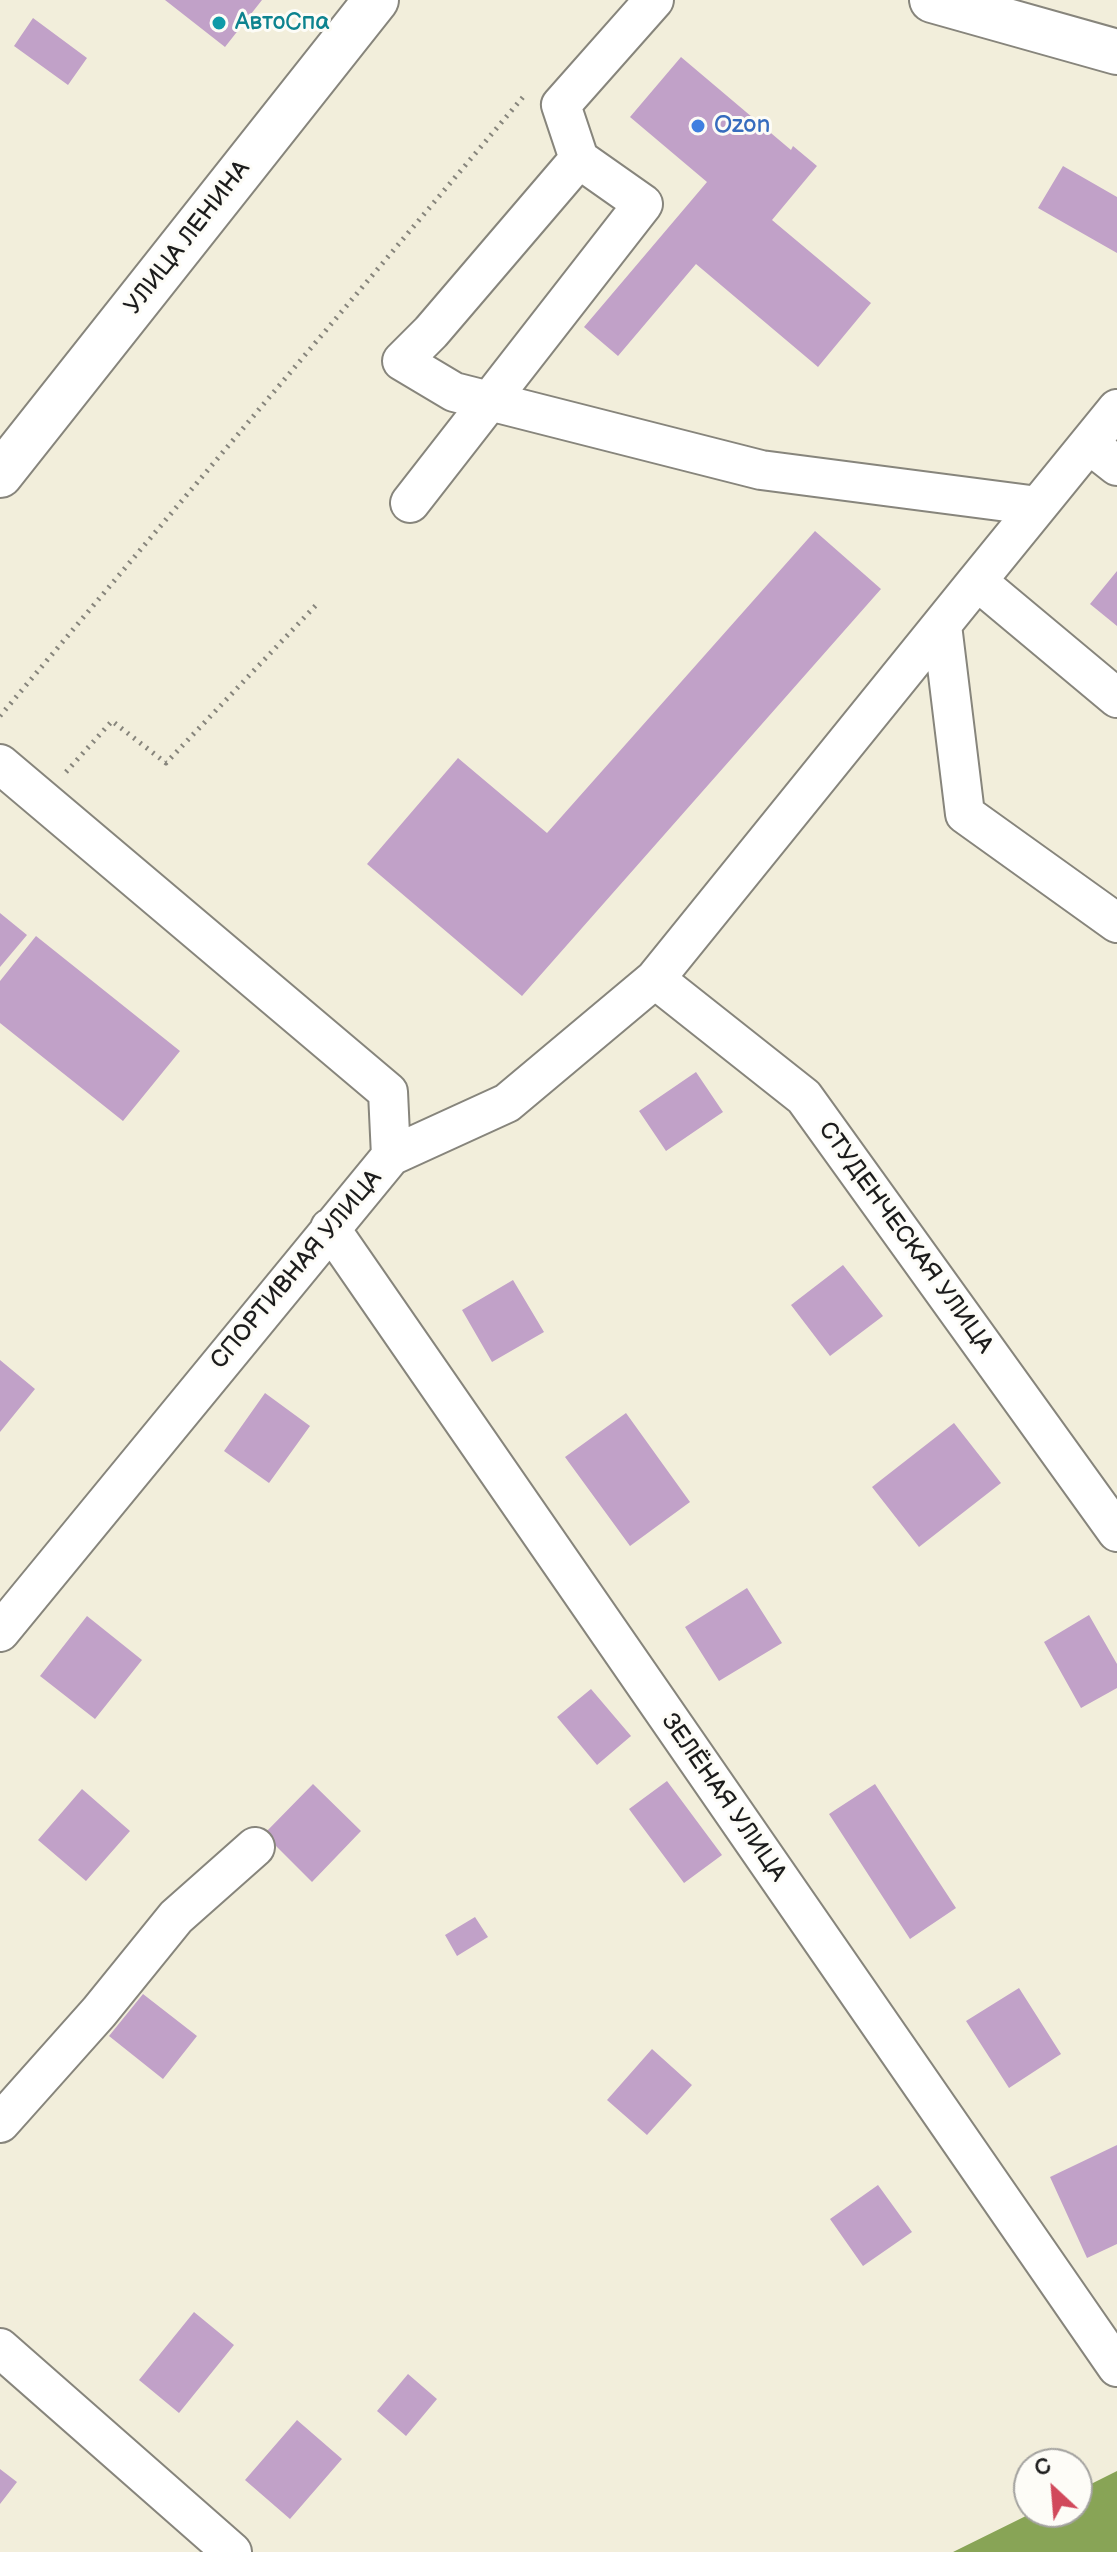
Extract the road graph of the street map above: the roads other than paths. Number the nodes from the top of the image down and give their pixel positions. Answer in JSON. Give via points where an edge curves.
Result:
{"nodes":[{"id":1,"x":376,"y":0,"type":"edge"},
{"id":2,"x":654,"y":0,"type":"edge"},
{"id":3,"x":932,"y":0,"type":"edge"},
{"id":4,"x":1117,"y":52,"type":"edge"},
{"id":5,"x":579,"y":159,"type":"junction"},
{"id":6,"x":488,"y":400,"type":"junction"},
{"id":7,"x":1117,"y":409,"type":"edge"},
{"id":8,"x":1103,"y":455,"type":"edge"},
{"id":9,"x":0,"y":475,"type":"edge"},
{"id":10,"x":410,"y":503,"type":"dead end"},
{"id":11,"x":1038,"y":506,"type":"junction"},
{"id":12,"x":977,"y":581,"type":"junction"},
{"id":13,"x":942,"y":625,"type":"junction"},
{"id":14,"x":1117,"y":698,"type":"edge"},
{"id":15,"x":0,"y":764,"type":"edge"},
{"id":16,"x":1117,"y":923,"type":"edge"},
{"id":17,"x":655,"y":979,"type":"junction"},
{"id":18,"x":391,"y":1156,"type":"junction"},
{"id":19,"x":330,"y":1228,"type":"junction"},
{"id":20,"x":1117,"y":1532,"type":"edge"},
{"id":21,"x":0,"y":1632,"type":"edge"},
{"id":22,"x":255,"y":1847,"type":"dead end"},
{"id":23,"x":0,"y":2123,"type":"edge"},
{"id":24,"x":0,"y":2348,"type":"edge"},
{"id":25,"x":1117,"y":2367,"type":"edge"},
{"id":26,"x":232,"y":2552,"type":"edge"}],
"edges":[{"from":1,"to":9,"type":"main road","name":"УЛИЦА ЛЕНИНА"},
{"from":2,"to":5,"type":"street","via":[[561,105]]},
{"from":3,"to":4,"type":"main road"},
{"from":5,"to":6,"type":"street","via":[[643,204]]},
{"from":5,"to":6,"type":"street","via":[[402,361],[454,392]]},
{"from":6,"to":10,"type":"street"},
{"from":6,"to":11,"type":"street","via":[[761,470]]},
{"from":7,"to":8,"type":"street","name":"СПОРТИВНАЯ УЛИЦА"},
{"from":8,"to":11,"type":"street","name":"СПОРТИВНАЯ УЛИЦА"},
{"from":11,"to":12,"type":"street","name":"СПОРТИВНАЯ УЛИЦА"},
{"from":12,"to":13,"type":"street","name":"СПОРТИВНАЯ УЛИЦА"},
{"from":12,"to":14,"type":"street"},
{"from":13,"to":16,"type":"street","via":[[965,814]]},
{"from":13,"to":17,"type":"street","name":"СПОРТИВНАЯ УЛИЦА"},
{"from":15,"to":18,"type":"street","via":[[388,1092]]},
{"from":17,"to":18,"type":"street","name":"СПОРТИВНАЯ УЛИЦА","via":[[507,1103]]},
{"from":17,"to":20,"type":"street","name":"СТУДЕНЧЕСКАЯ УЛИЦА","via":[[804,1097]]},
{"from":18,"to":19,"type":"street","name":"СПОРТИВНАЯ УЛИЦА"},
{"from":19,"to":21,"type":"street","name":"СПОРТИВНАЯ УЛИЦА"},
{"from":19,"to":25,"type":"street","name":"ЗЕЛЁНАЯ УЛИЦА"},
{"from":22,"to":23,"type":"street","via":[[176,1917]]},
{"from":24,"to":26,"type":"street"}]}
